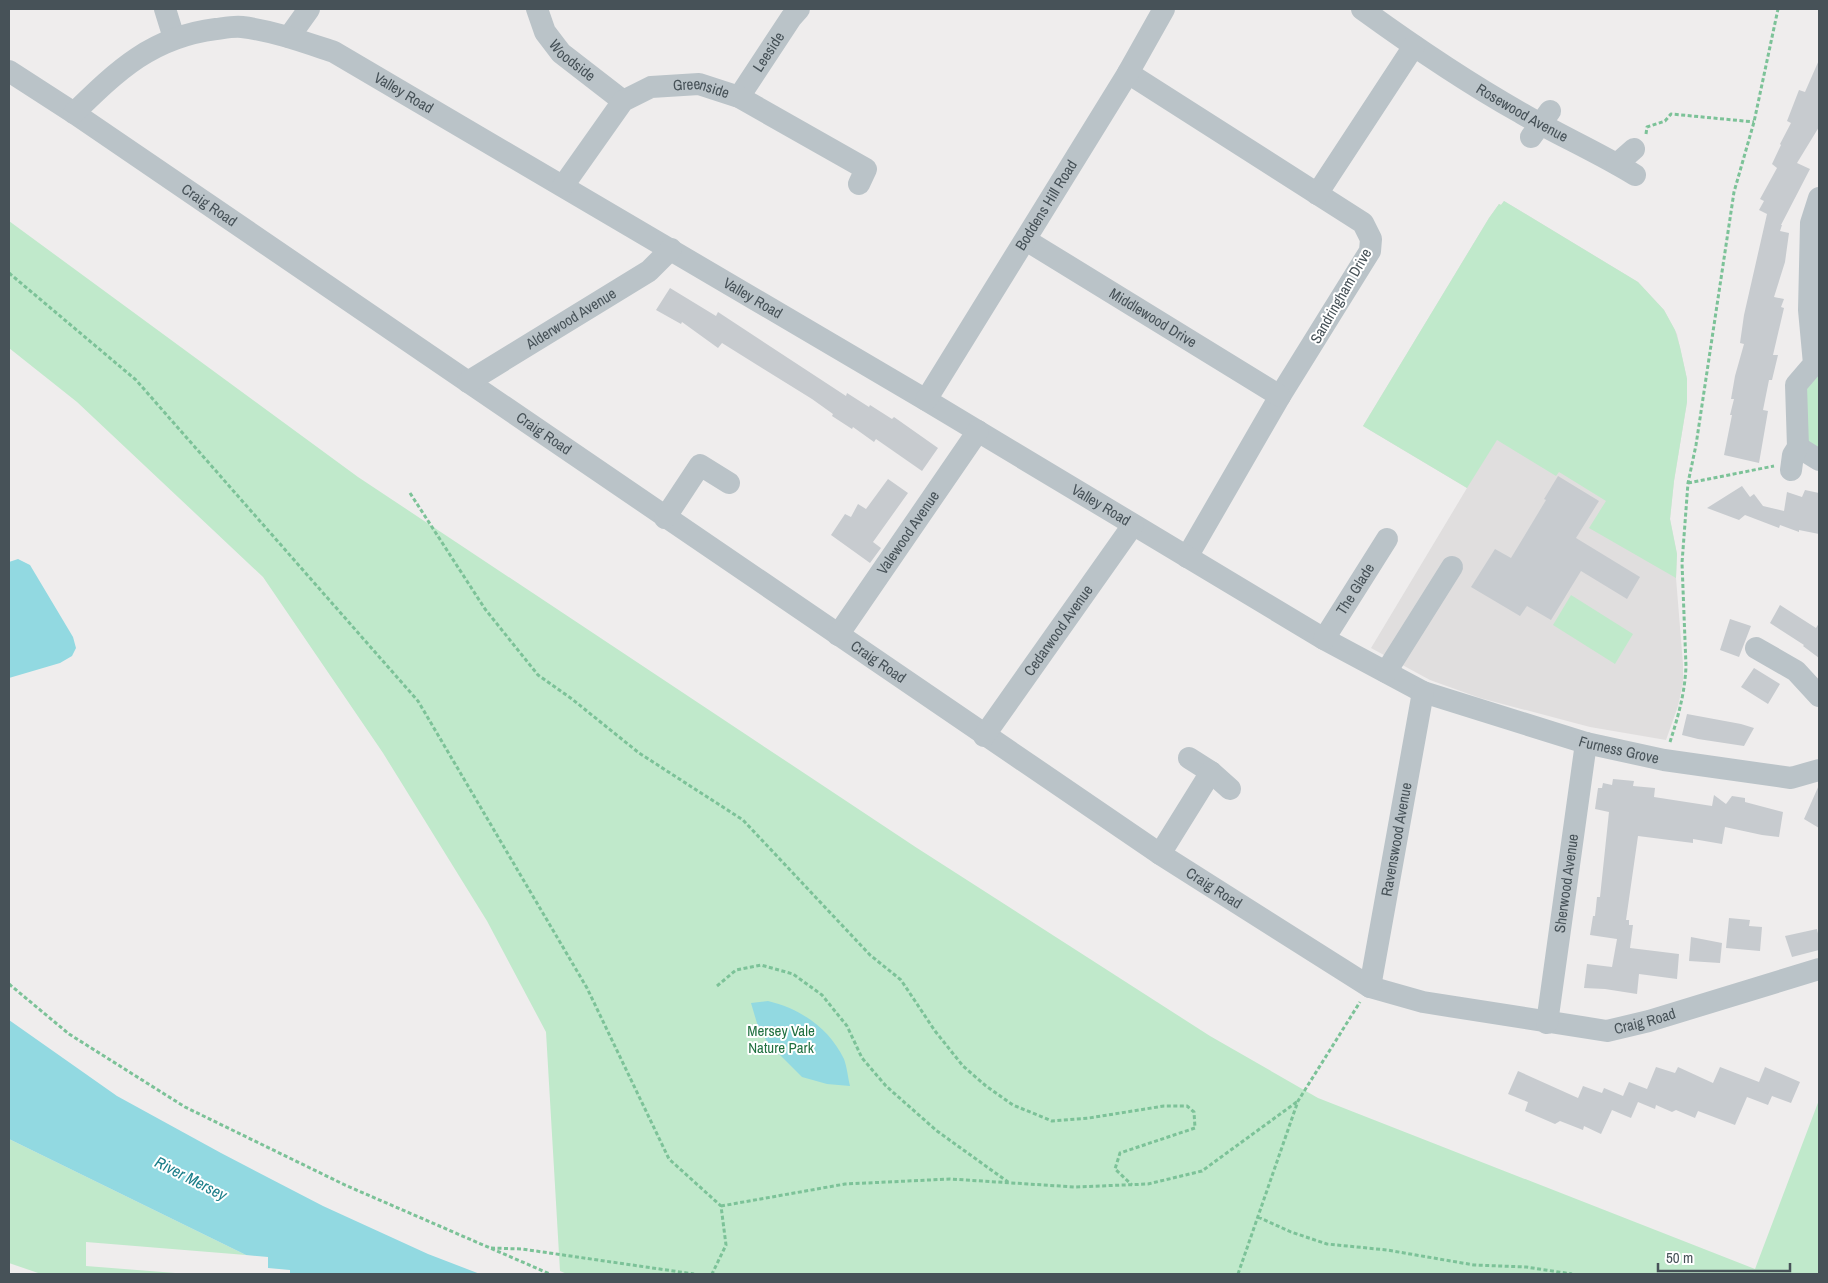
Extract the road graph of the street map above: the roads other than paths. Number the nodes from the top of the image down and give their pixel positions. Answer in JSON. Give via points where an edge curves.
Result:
{"nodes":[{"id":1,"x":165,"y":9,"type":"edge"},
{"id":2,"x":310,"y":9,"type":"edge"},
{"id":3,"x":536,"y":9,"type":"edge"},
{"id":4,"x":799,"y":9,"type":"edge"},
{"id":5,"x":1164,"y":9,"type":"edge"},
{"id":6,"x":1358,"y":11,"type":"edge"},
{"id":7,"x":290,"y":37,"type":"junction"},
{"id":8,"x":174,"y":38,"type":"junction"},
{"id":9,"x":1414,"y":46,"type":"junction"},
{"id":10,"x":9,"y":71,"type":"edge"},
{"id":11,"x":1128,"y":73,"type":"junction"},
{"id":12,"x":739,"y":97,"type":"junction"},
{"id":13,"x":623,"y":101,"type":"junction"},
{"id":14,"x":74,"y":113,"type":"junction"},
{"id":15,"x":1640,"y":143,"type":"road end"},
{"id":16,"x":863,"y":177,"type":"dead end"},
{"id":17,"x":563,"y":186,"type":"junction"},
{"id":18,"x":1318,"y":194,"type":"junction"},
{"id":19,"x":1819,"y":198,"type":"edge"},
{"id":20,"x":1026,"y":240,"type":"junction"},
{"id":21,"x":671,"y":249,"type":"junction"},
{"id":22,"x":1817,"y":364,"type":"edge"},
{"id":23,"x":468,"y":382,"type":"junction"},
{"id":24,"x":1280,"y":396,"type":"junction"},
{"id":25,"x":926,"y":400,"type":"junction"},
{"id":26,"x":978,"y":431,"type":"junction"},
{"id":27,"x":1819,"y":459,"type":"edge"},
{"id":28,"x":729,"y":483,"type":"dead end"},
{"id":29,"x":666,"y":518,"type":"junction"},
{"id":30,"x":1133,"y":525,"type":"junction"},
{"id":31,"x":1387,"y":539,"type":"dead end"},
{"id":32,"x":1187,"y":557,"type":"junction"},
{"id":33,"x":1452,"y":567,"type":"dead end"},
{"id":34,"x":838,"y":635,"type":"junction"},
{"id":35,"x":1324,"y":639,"type":"junction"},
{"id":36,"x":1756,"y":648,"type":"dead end"},
{"id":37,"x":1386,"y":672,"type":"junction"},
{"id":38,"x":1423,"y":692,"type":"junction"},
{"id":39,"x":1819,"y":696,"type":"edge"},
{"id":40,"x":984,"y":736,"type":"junction"},
{"id":41,"x":1586,"y":743,"type":"junction"},
{"id":42,"x":1189,"y":758,"type":"dead end"},
{"id":43,"x":1819,"y":770,"type":"edge"},
{"id":44,"x":1211,"y":772,"type":"junction"},
{"id":45,"x":1230,"y":789,"type":"dead end"},
{"id":46,"x":1160,"y":854,"type":"junction"},
{"id":47,"x":1819,"y":969,"type":"edge"},
{"id":48,"x":1370,"y":987,"type":"junction"},
{"id":49,"x":1547,"y":1023,"type":"junction"}],
"edges":[{"from":1,"to":8,"type":"street"},
{"from":2,"to":7,"type":"street"},
{"from":3,"to":13,"type":"street","name":"Woodside","via":[[545,32],[561,53]]},
{"from":4,"to":12,"type":"street","name":"Leeside"},
{"from":5,"to":11,"type":"street","name":"Boddens Hill Road"},
{"from":6,"to":9,"type":"street","name":"Rosewood Avenue"},
{"from":7,"to":8,"type":"street","name":"Valley Road","via":[[240,26]]},
{"from":7,"to":17,"type":"street","name":"Valley Road","via":[[334,52]]},
{"from":8,"to":14,"type":"street","name":"Valley Road","via":[[141,54],[113,75]]},
{"from":9,"to":15,"type":"street","name":"Rosewood Avenue","via":[[1540,124],[1626,170]]},
{"from":9,"to":18,"type":"street"},
{"from":10,"to":14,"type":"street","name":"Craig Road"},
{"from":11,"to":18,"type":"street","name":"Sandringham Drive"},
{"from":11,"to":20,"type":"street","name":"Boddens Hill Road"},
{"from":12,"to":13,"type":"street","name":"Greenside","via":[[699,84],[651,87]]},
{"from":12,"to":16,"type":"street","name":"Greenside"},
{"from":13,"to":17,"type":"street","name":"Greenside"},
{"from":14,"to":23,"type":"street","name":"Craig Road"},
{"from":17,"to":21,"type":"street","name":"Valley Road"},
{"from":18,"to":24,"type":"street","name":"Sandringham Drive","via":[[1363,223],[1371,239],[1370,251]]},
{"from":19,"to":22,"type":"street","via":[[1811,223],[1809,310]]},
{"from":20,"to":24,"type":"street","name":"Middlewood Drive"},
{"from":20,"to":25,"type":"street","name":"Boddens Hill Road"},
{"from":21,"to":23,"type":"street","name":"Alderwood Avenue","via":[[649,271]]},
{"from":21,"to":25,"type":"street","name":"Valley Road"},
{"from":22,"to":27,"type":"street","via":[[1796,385],[1794,460]]},
{"from":23,"to":29,"type":"street","name":"Craig Road"},
{"from":24,"to":32,"type":"street","name":"Sandringham Drive"},
{"from":25,"to":26,"type":"street","name":"Valley Road"},
{"from":26,"to":30,"type":"street","name":"Valley Road"},
{"from":26,"to":34,"type":"street","name":"Valewood Avenue"},
{"from":28,"to":29,"type":"street","via":[[700,465]]},
{"from":29,"to":34,"type":"street","name":"Craig Road"},
{"from":30,"to":32,"type":"street","name":"Valley Road"},
{"from":30,"to":40,"type":"street","name":"Cedarwood Avenue"},
{"from":31,"to":35,"type":"street","name":"The Glade"},
{"from":32,"to":35,"type":"street","name":"Valley Road"},
{"from":33,"to":37,"type":"street"},
{"from":34,"to":40,"type":"street","name":"Craig Road"},
{"from":35,"to":37,"type":"street","name":"Valley Road"},
{"from":36,"to":39,"type":"street","via":[[1796,671]]},
{"from":37,"to":38,"type":"street","name":"Valley Road"},
{"from":38,"to":41,"type":"street","name":"Furness Grove"},
{"from":38,"to":48,"type":"street","name":"Ravenswood Avenue"},
{"from":40,"to":46,"type":"street","name":"Craig Road"},
{"from":41,"to":43,"type":"street","name":"Furness Grove","via":[[1664,760],[1791,778]]},
{"from":41,"to":49,"type":"street","name":"Sherwood Avenue"},
{"from":42,"to":44,"type":"street"},
{"from":44,"to":45,"type":"street"},
{"from":44,"to":46,"type":"street"},
{"from":46,"to":48,"type":"street","name":"Craig Road"},
{"from":47,"to":49,"type":"street","name":"Craig Road","via":[[1607,1031]]},
{"from":48,"to":49,"type":"street","name":"Craig Road","via":[[1423,1002]]}]}
